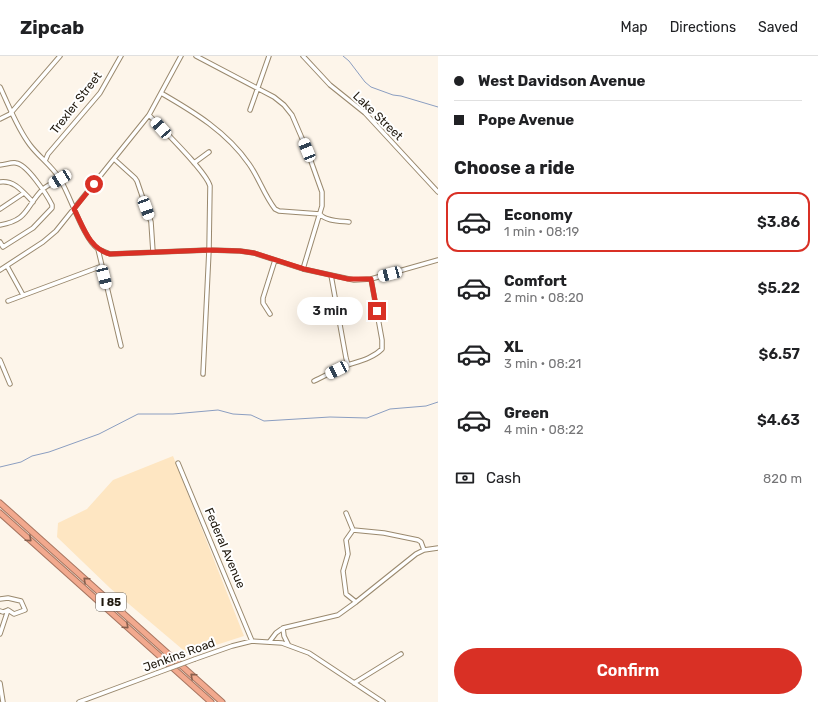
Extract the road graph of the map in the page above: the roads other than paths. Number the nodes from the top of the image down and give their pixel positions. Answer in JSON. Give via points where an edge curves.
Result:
{"nodes":[{"id":1,"x":60,"y":56,"type":"edge"},
{"id":2,"x":121,"y":56,"type":"edge"},
{"id":3,"x":181,"y":56,"type":"edge"},
{"id":4,"x":196,"y":56,"type":"edge"},
{"id":5,"x":269,"y":56,"type":"edge"},
{"id":6,"x":303,"y":56,"type":"edge"},
{"id":7,"x":0,"y":87,"type":"edge"},
{"id":8,"x":257,"y":89,"type":"junction"},
{"id":9,"x":162,"y":93,"type":"junction"},
{"id":10,"x":250,"y":110,"type":"dead end"},
{"id":11,"x":12,"y":111,"type":"junction"},
{"id":12,"x":149,"y":115,"type":"junction"},
{"id":13,"x":0,"y":119,"type":"edge"},
{"id":14,"x":209,"y":152,"type":"dead end"},
{"id":15,"x":114,"y":159,"type":"junction"},
{"id":16,"x":45,"y":161,"type":"junction"},
{"id":17,"x":194,"y":163,"type":"junction"},
{"id":18,"x":0,"y":165,"type":"edge"},
{"id":19,"x":60,"y":179,"type":"junction"},
{"id":20,"x":0,"y":182,"type":"edge"},
{"id":21,"x":44,"y":189,"type":"junction"},
{"id":22,"x":438,"y":192,"type":"edge"},
{"id":23,"x":24,"y":193,"type":"junction"},
{"id":24,"x":33,"y":202,"type":"junction"},
{"id":25,"x":0,"y":209,"type":"edge"},
{"id":26,"x":74,"y":209,"type":"junction"},
{"id":27,"x":320,"y":214,"type":"junction"},
{"id":28,"x":349,"y":222,"type":"dead end"},
{"id":29,"x":0,"y":225,"type":"edge"},
{"id":30,"x":0,"y":242,"type":"edge"},
{"id":31,"x":98,"y":249,"type":"junction"},
{"id":32,"x":209,"y":250,"type":"junction"},
{"id":33,"x":153,"y":252,"type":"junction"},
{"id":34,"x":275,"y":260,"type":"junction"},
{"id":35,"x":438,"y":260,"type":"edge"},
{"id":36,"x":7,"y":266,"type":"junction"},
{"id":37,"x":102,"y":266,"type":"junction"},
{"id":38,"x":304,"y":269,"type":"junction"},
{"id":39,"x":0,"y":270,"type":"edge"},
{"id":40,"x":331,"y":275,"type":"junction"},
{"id":41,"x":371,"y":279,"type":"junction"},
{"id":42,"x":23,"y":295,"type":"junction"},
{"id":43,"x":8,"y":302,"type":"dead end"},
{"id":44,"x":270,"y":314,"type":"dead end"},
{"id":45,"x":121,"y":346,"type":"dead end"},
{"id":46,"x":0,"y":360,"type":"edge"},
{"id":47,"x":348,"y":365,"type":"junction"},
{"id":48,"x":203,"y":374,"type":"dead end"},
{"id":49,"x":314,"y":381,"type":"dead end"},
{"id":50,"x":10,"y":384,"type":"dead end"},
{"id":51,"x":178,"y":463,"type":"dead end"},
{"id":52,"x":0,"y":503,"type":"edge"},
{"id":53,"x":0,"y":513,"type":"edge"},
{"id":54,"x":346,"y":513,"type":"dead end"},
{"id":55,"x":353,"y":530,"type":"junction"},
{"id":56,"x":438,"y":548,"type":"edge"},
{"id":57,"x":424,"y":550,"type":"junction"},
{"id":58,"x":0,"y":599,"type":"edge"},
{"id":59,"x":356,"y":602,"type":"junction"},
{"id":60,"x":8,"y":610,"type":"junction"},
{"id":61,"x":0,"y":611,"type":"edge"},
{"id":62,"x":283,"y":628,"type":"junction"},
{"id":63,"x":0,"y":634,"type":"edge"},
{"id":64,"x":252,"y":641,"type":"junction"},
{"id":65,"x":270,"y":641,"type":"junction"},
{"id":66,"x":288,"y":644,"type":"junction"},
{"id":67,"x":402,"y":654,"type":"dead end"},
{"id":68,"x":0,"y":683,"type":"edge"},
{"id":69,"x":354,"y":683,"type":"junction"},
{"id":70,"x":2,"y":702,"type":"edge"},
{"id":71,"x":79,"y":702,"type":"edge"},
{"id":72,"x":211,"y":702,"type":"edge"},
{"id":73,"x":222,"y":702,"type":"edge"},
{"id":74,"x":383,"y":702,"type":"edge"}],
"edges":[{"from":1,"to":11,"type":"street"},
{"from":2,"to":16,"type":"street","name":"Trexler Street","via":[[100,93],[48,154]]},
{"from":3,"to":9,"type":"street"},
{"from":4,"to":8,"type":"street"},
{"from":5,"to":8,"type":"street"},
{"from":6,"to":22,"type":"street","name":"Lake Street","via":[[330,85],[365,113]]},
{"from":7,"to":11,"type":"street"},
{"from":8,"to":10,"type":"street"},
{"from":8,"to":27,"type":"street","via":[[278,100],[292,115],[321,190]]},
{"from":9,"to":12,"type":"street"},
{"from":9,"to":27,"type":"street","via":[[189,109],[230,141],[249,164],[275,209]]},
{"from":11,"to":13,"type":"street"},
{"from":11,"to":16,"type":"street","via":[[26,140]]},
{"from":12,"to":15,"type":"street"},
{"from":12,"to":17,"type":"street"},
{"from":14,"to":17,"type":"street"},
{"from":15,"to":26,"type":"street"},
{"from":15,"to":33,"type":"street","via":[[137,181],[151,222]]},
{"from":16,"to":19,"type":"street"},
{"from":17,"to":32,"type":"street","via":[[210,186]]},
{"from":18,"to":21,"type":"street","via":[[15,162],[22,165]]},
{"from":19,"to":21,"type":"street"},
{"from":19,"to":26,"type":"street"},
{"from":20,"to":23,"type":"street","via":[[11,183]]},
{"from":21,"to":24,"type":"street"},
{"from":21,"to":30,"type":"street","via":[[52,208],[33,228],[3,247]]},
{"from":23,"to":24,"type":"street"},
{"from":23,"to":25,"type":"street"},
{"from":24,"to":29,"type":"street","via":[[27,212],[18,219]]},
{"from":26,"to":31,"type":"street","via":[[93,245]]},
{"from":26,"to":36,"type":"street","via":[[49,238]]},
{"from":27,"to":28,"type":"street","via":[[325,218]]},
{"from":27,"to":38,"type":"street"},
{"from":31,"to":33,"type":"street","via":[[110,254]]},
{"from":31,"to":37,"type":"street"},
{"from":32,"to":33,"type":"street"},
{"from":32,"to":34,"type":"street","via":[[254,253]]},
{"from":32,"to":48,"type":"street"},
{"from":34,"to":38,"type":"street"},
{"from":34,"to":44,"type":"street","via":[[263,298],[263,303]]},
{"from":35,"to":41,"type":"street"},
{"from":36,"to":39,"type":"street"},
{"from":36,"to":42,"type":"street"},
{"from":37,"to":42,"type":"street"},
{"from":37,"to":45,"type":"street"},
{"from":38,"to":40,"type":"street"},
{"from":40,"to":41,"type":"street","via":[[354,280]]},
{"from":40,"to":47,"type":"street"},
{"from":41,"to":47,"type":"street","via":[[382,349],[370,357]]},
{"from":42,"to":43,"type":"street"},
{"from":46,"to":50,"type":"street"},
{"from":47,"to":49,"type":"street"},
{"from":51,"to":64,"type":"street","name":"Federal Avenue"},
{"from":73,"to":52,"type":"highway","number":"I 85","one_way":true},
{"from":53,"to":72,"type":"highway","number":"I 85","one_way":true},
{"from":54,"to":55,"type":"street"},
{"from":55,"to":57,"type":"street","via":[[418,540]]},
{"from":55,"to":59,"type":"street","via":[[346,540],[348,554],[343,571],[346,594]]},
{"from":56,"to":57,"type":"street"},
{"from":57,"to":59,"type":"street","via":[[408,559]]},
{"from":58,"to":60,"type":"street","via":[[21,601],[25,610],[14,614]]},
{"from":59,"to":62,"type":"street","via":[[338,615]]},
{"from":60,"to":61,"type":"street"},
{"from":60,"to":63,"type":"street"},
{"from":62,"to":65,"type":"street","via":[[278,630]]},
{"from":62,"to":66,"type":"street"},
{"from":64,"to":65,"type":"street","name":"Jenkins Road"},
{"from":64,"to":71,"type":"street","name":"Jenkins Road","bridge":true},
{"from":65,"to":66,"type":"street","name":"Jenkins Road"},
{"from":66,"to":69,"type":"street","name":"Jenkins Road","via":[[309,653]]},
{"from":67,"to":69,"type":"street"},
{"from":68,"to":70,"type":"street"},
{"from":69,"to":74,"type":"street","name":"Jenkins Road"}]}
